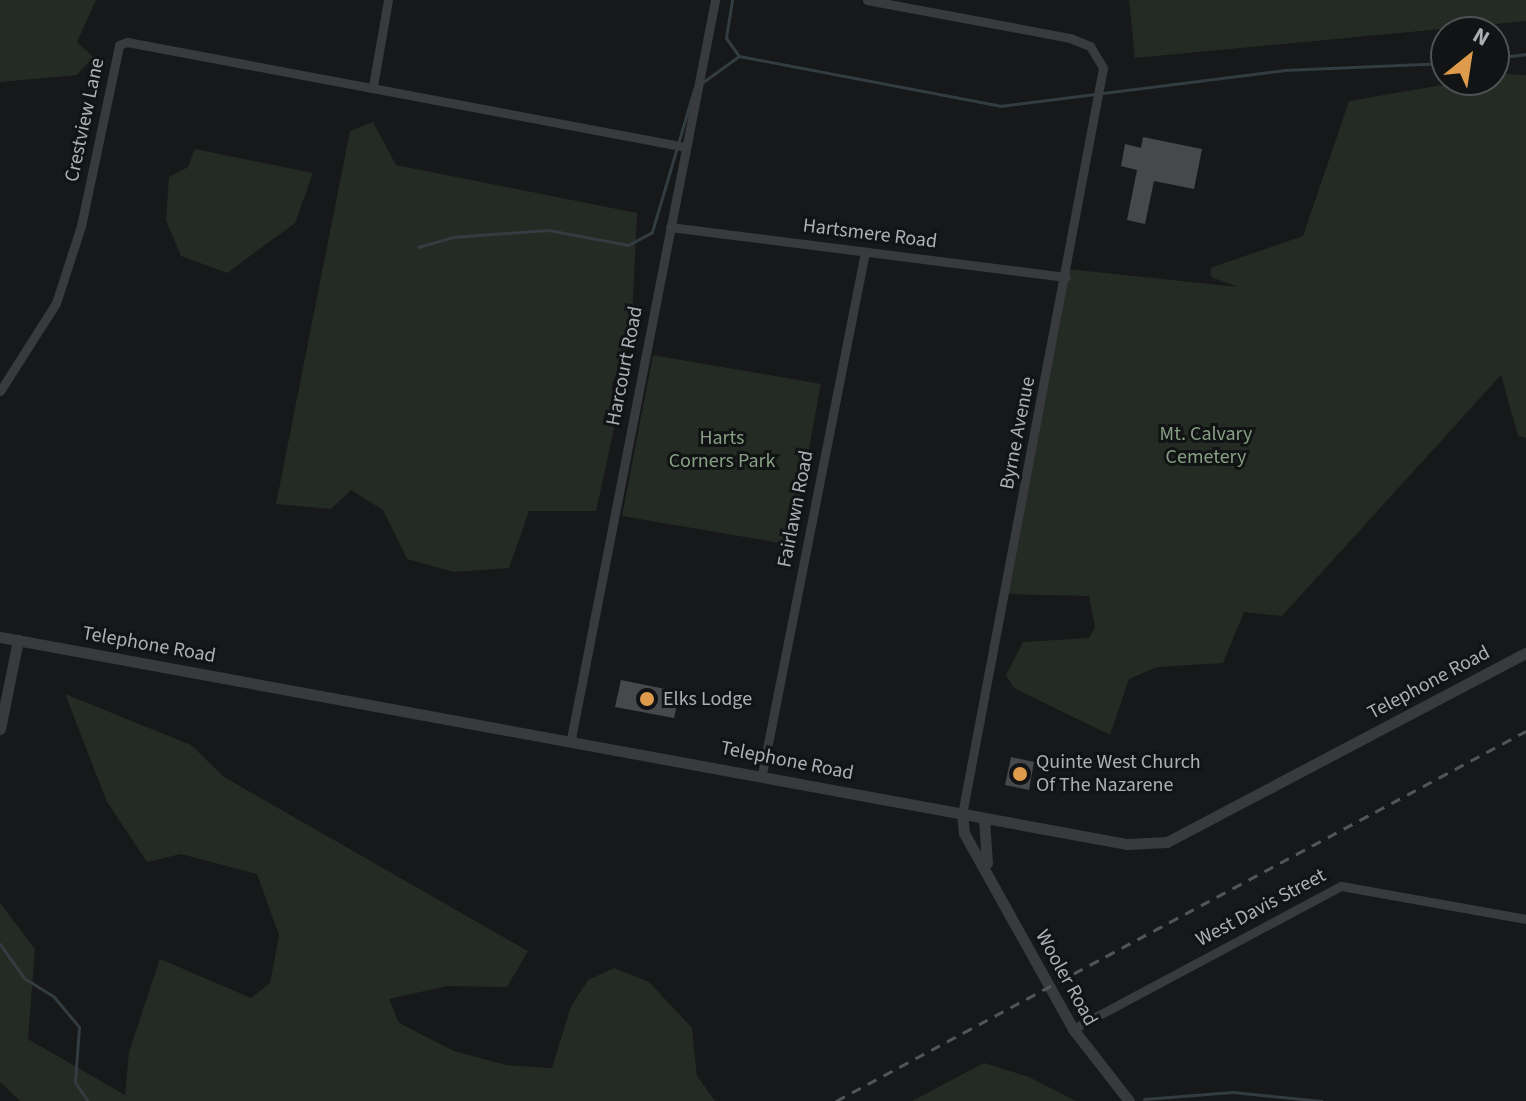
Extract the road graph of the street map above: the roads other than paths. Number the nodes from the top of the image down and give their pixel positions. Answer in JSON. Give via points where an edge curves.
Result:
{"nodes":[{"id":1,"x":388,"y":0,"type":"edge"},
{"id":2,"x":715,"y":0,"type":"edge"},
{"id":3,"x":867,"y":0,"type":"edge"},
{"id":4,"x":373,"y":86,"type":"junction"},
{"id":5,"x":686,"y":147,"type":"junction"},
{"id":6,"x":670,"y":227,"type":"junction"},
{"id":7,"x":865,"y":252,"type":"junction"},
{"id":8,"x":1066,"y":277,"type":"junction"},
{"id":9,"x":0,"y":391,"type":"edge"},
{"id":10,"x":0,"y":637,"type":"edge"},
{"id":11,"x":18,"y":640,"type":"junction"},
{"id":12,"x":1526,"y":653,"type":"edge"},
{"id":13,"x":0,"y":729,"type":"edge"},
{"id":14,"x":571,"y":739,"type":"junction"},
{"id":15,"x":762,"y":774,"type":"junction"},
{"id":16,"x":962,"y":814,"type":"junction"},
{"id":17,"x":984,"y":818,"type":"junction"},
{"id":18,"x":987,"y":863,"type":"junction"},
{"id":19,"x":1526,"y":919,"type":"edge"},
{"id":20,"x":1073,"y":1029,"type":"junction"},
{"id":21,"x":1129,"y":1101,"type":"edge"}],
"edges":[{"from":1,"to":4,"type":"street"},
{"from":2,"to":5,"type":"street","name":"Harcourt Road"},
{"from":3,"to":8,"type":"street","name":"Byrne Avenue","via":[[1070,38],[1099,58],[1102,88]]},
{"from":4,"to":5,"type":"street"},
{"from":4,"to":9,"type":"street","name":"Crestview Lane","via":[[119,45],[81,226],[56,303]]},
{"from":5,"to":6,"type":"street","name":"Harcourt Road"},
{"from":6,"to":7,"type":"street","name":"Hartsmere Road"},
{"from":6,"to":14,"type":"street","name":"Harcourt Road"},
{"from":7,"to":8,"type":"street","name":"Hartsmere Road"},
{"from":7,"to":15,"type":"street","name":"Fairlawn Road"},
{"from":8,"to":16,"type":"street","name":"Byrne Avenue"},
{"from":10,"to":11,"type":"street","name":"Telephone Road"},
{"from":11,"to":13,"type":"street"},
{"from":11,"to":14,"type":"street","name":"Telephone Road"},
{"from":12,"to":17,"type":"street","name":"Telephone Road","via":[[1167,842],[1127,844]]},
{"from":14,"to":15,"type":"street","name":"Telephone Road"},
{"from":15,"to":16,"type":"street","name":"Telephone Road"},
{"from":16,"to":17,"type":"street","name":"Telephone Road"},
{"from":16,"to":18,"type":"street","name":"Wooler Road","via":[[964,833]]},
{"from":17,"to":18,"type":"street","name":"Wooler Road"},
{"from":18,"to":20,"type":"street","name":"Wooler Road"},
{"from":19,"to":20,"type":"street","name":"West Davis Street","via":[[1341,886]]},
{"from":20,"to":21,"type":"street","name":"Wooler Road"}]}
